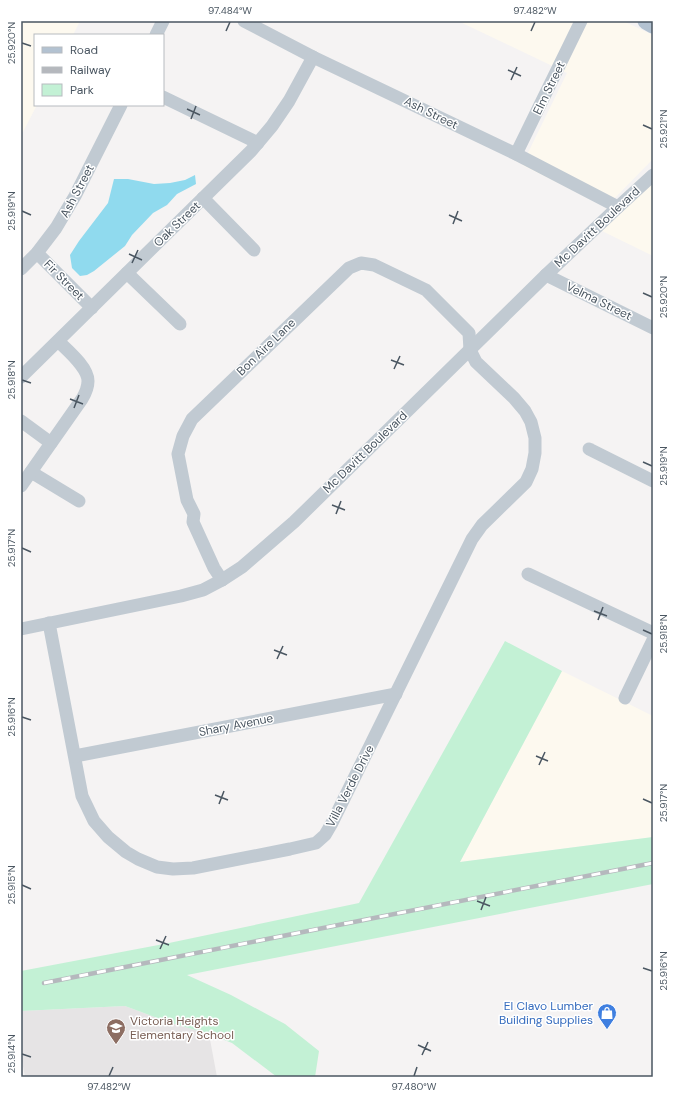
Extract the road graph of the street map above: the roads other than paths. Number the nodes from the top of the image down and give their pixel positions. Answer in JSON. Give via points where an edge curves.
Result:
{"nodes":[{"id":1,"x":163,"y":21,"type":"edge"},
{"id":2,"x":244,"y":21,"type":"edge"},
{"id":3,"x":582,"y":21,"type":"edge"},
{"id":4,"x":646,"y":21,"type":"edge"},
{"id":5,"x":653,"y":25,"type":"edge"},
{"id":6,"x":156,"y":34,"type":"edge"},
{"id":7,"x":313,"y":57,"type":"junction"},
{"id":8,"x":164,"y":97,"type":"edge"},
{"id":9,"x":120,"y":106,"type":"edge"},
{"id":10,"x":258,"y":143,"type":"junction"},
{"id":11,"x":516,"y":154,"type":"junction"},
{"id":12,"x":653,"y":176,"type":"edge"},
{"id":13,"x":203,"y":198,"type":"junction"},
{"id":14,"x":618,"y":207,"type":"junction"},
{"id":15,"x":254,"y":250,"type":"dead end"},
{"id":16,"x":36,"y":253,"type":"junction"},
{"id":17,"x":21,"y":269,"type":"edge"},
{"id":18,"x":128,"y":273,"type":"junction"},
{"id":19,"x":546,"y":275,"type":"junction"},
{"id":20,"x":92,"y":308,"type":"junction"},
{"id":21,"x":180,"y":324,"type":"dead end"},
{"id":22,"x":653,"y":328,"type":"edge"},
{"id":23,"x":58,"y":341,"type":"junction"},
{"id":24,"x":470,"y":350,"type":"junction"},
{"id":25,"x":21,"y":377,"type":"edge"},
{"id":26,"x":21,"y":420,"type":"edge"},
{"id":27,"x":52,"y":443,"type":"junction"},
{"id":28,"x":589,"y":449,"type":"dead end"},
{"id":29,"x":31,"y":472,"type":"junction"},
{"id":30,"x":653,"y":481,"type":"edge"},
{"id":31,"x":21,"y":486,"type":"edge"},
{"id":32,"x":79,"y":501,"type":"dead end"},
{"id":33,"x":528,"y":574,"type":"dead end"},
{"id":34,"x":222,"y":580,"type":"junction"},
{"id":35,"x":49,"y":623,"type":"junction"},
{"id":36,"x":21,"y":629,"type":"edge"},
{"id":37,"x":653,"y":633,"type":"edge"},
{"id":38,"x":653,"y":640,"type":"edge"},
{"id":39,"x":396,"y":694,"type":"junction"},
{"id":40,"x":625,"y":698,"type":"dead end"},
{"id":41,"x":75,"y":756,"type":"junction"}],
"edges":[{"from":1,"to":6,"type":"street"},
{"from":2,"to":7,"type":"street","name":"Ash Street"},
{"from":3,"to":11,"type":"street","name":"Elm Street"},
{"from":4,"to":5,"type":"main road"},
{"from":7,"to":10,"type":"street","name":"Oak Street","via":[[289,101]]},
{"from":7,"to":11,"type":"street","name":"Ash Street"},
{"from":8,"to":10,"type":"street"},
{"from":9,"to":16,"type":"street","name":"Ash Street","via":[[71,202],[56,228]]},
{"from":10,"to":13,"type":"street","name":"Oak Street"},
{"from":11,"to":14,"type":"street","name":"Ash Street"},
{"from":12,"to":14,"type":"street","name":"Mc Davitt Boulevard"},
{"from":13,"to":15,"type":"street"},
{"from":13,"to":18,"type":"street","name":"Oak Street"},
{"from":14,"to":19,"type":"street","name":"Mc Davitt Boulevard"},
{"from":16,"to":17,"type":"street","name":"Ash Street"},
{"from":16,"to":20,"type":"street","name":"Fir Street"},
{"from":18,"to":20,"type":"street","name":"Oak Street"},
{"from":18,"to":21,"type":"street"},
{"from":19,"to":22,"type":"street","name":"Velma Street"},
{"from":19,"to":24,"type":"street","name":"Mc Davitt Boulevard"},
{"from":20,"to":23,"type":"street","name":"Oak Street"},
{"from":23,"to":25,"type":"street","name":"Oak Street"},
{"from":23,"to":27,"type":"street","via":[[83,366],[88,381],[82,399]]},
{"from":24,"to":34,"type":"street","name":"Mc Davitt Boulevard","via":[[294,522],[242,567]]},
{"from":24,"to":34,"type":"street","name":"Bon Aire Lane","via":[[469,333],[426,290],[374,265],[361,263],[349,268],[192,419],[183,436],[178,454],[187,500],[194,514],[193,522]]},
{"from":24,"to":39,"type":"street","name":"Villa Verde Drive","via":[[476,362],[514,398],[531,422],[535,438],[532,469],[526,482],[482,525],[472,539]]},
{"from":26,"to":27,"type":"street"},
{"from":27,"to":29,"type":"street"},
{"from":28,"to":30,"type":"street"},
{"from":29,"to":31,"type":"street"},
{"from":29,"to":32,"type":"street"},
{"from":33,"to":37,"type":"street"},
{"from":34,"to":35,"type":"street","name":"Mc Davitt Boulevard","via":[[203,590],[182,596]]},
{"from":35,"to":36,"type":"street","name":"Mc Davitt Boulevard"},
{"from":35,"to":41,"type":"street","name":"Villa Verde Drive"},
{"from":38,"to":40,"type":"street"},
{"from":39,"to":41,"type":"street","name":"Shary Avenue"},
{"from":39,"to":41,"type":"street","name":"Villa Verde Drive","via":[[325,835],[316,842],[290,850],[193,868],[157,867],[138,859],[108,837],[94,821],[82,796]]}]}
